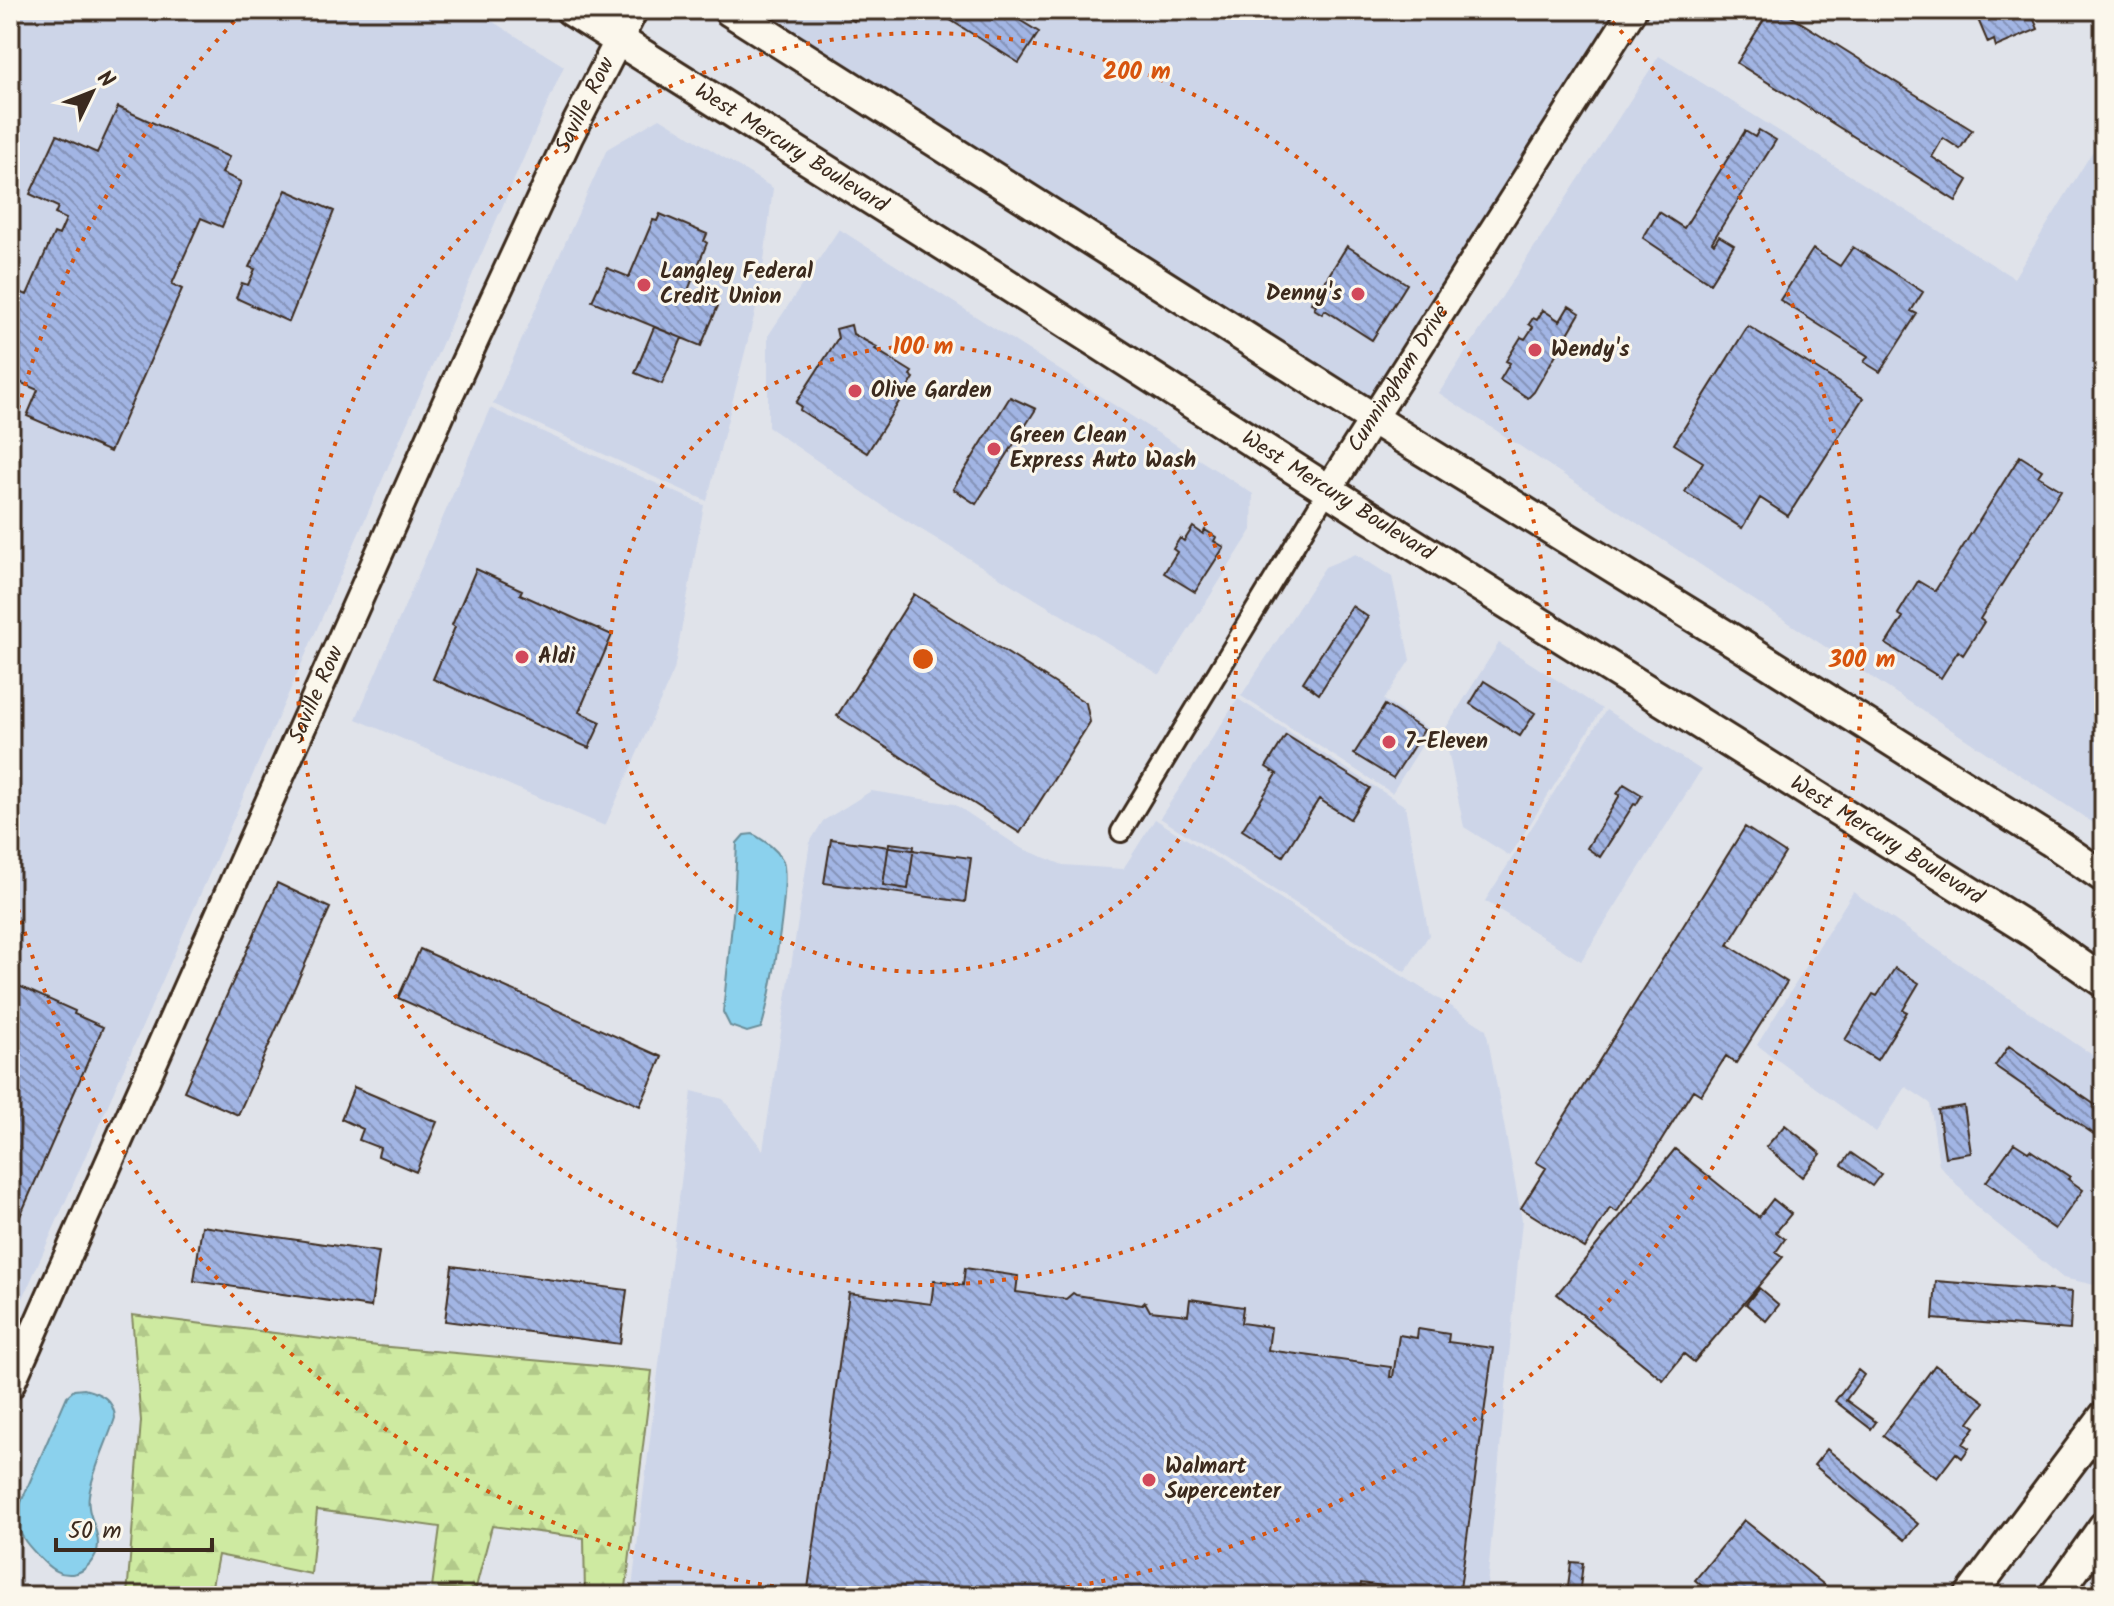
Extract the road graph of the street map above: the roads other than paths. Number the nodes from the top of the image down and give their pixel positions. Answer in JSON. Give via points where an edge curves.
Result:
{"nodes":[{"id":1,"x":571,"y":10,"type":"edge"},
{"id":2,"x":634,"y":10,"type":"edge"},
{"id":3,"x":729,"y":10,"type":"edge"},
{"id":4,"x":1633,"y":10,"type":"edge"},
{"id":5,"x":618,"y":39,"type":"junction"},
{"id":6,"x":1374,"y":419,"type":"junction"},
{"id":7,"x":1328,"y":490,"type":"junction"},
{"id":8,"x":1121,"y":832,"type":"dead end"},
{"id":9,"x":2104,"y":877,"type":"edge"},
{"id":10,"x":2104,"y":982,"type":"edge"},
{"id":11,"x":10,"y":1386,"type":"edge"},
{"id":12,"x":2104,"y":1417,"type":"edge"},
{"id":13,"x":2065,"y":1468,"type":"junction"},
{"id":14,"x":2104,"y":1527,"type":"edge"},
{"id":15,"x":2104,"y":1537,"type":"edge"},
{"id":16,"x":2076,"y":1565,"type":"junction"},
{"id":17,"x":1970,"y":1596,"type":"edge"},
{"id":18,"x":1994,"y":1596,"type":"edge"},
{"id":19,"x":2055,"y":1596,"type":"edge"}],
"edges":[{"from":1,"to":5,"type":"main road","name":"West Mercury Boulevard"},
{"from":2,"to":5,"type":"street","name":"Saville Row"},
{"from":3,"to":6,"type":"main road"},
{"from":4,"to":6,"type":"street","name":"Cunningham Drive"},
{"from":5,"to":7,"type":"main road","name":"West Mercury Boulevard"},
{"from":5,"to":11,"type":"street","name":"Saville Row","via":[[449,396]]},
{"from":6,"to":7,"type":"street","name":"Cunningham Drive"},
{"from":6,"to":9,"type":"main road"},
{"from":7,"to":8,"type":"street","name":"Cunningham Drive"},
{"from":7,"to":10,"type":"main road","name":"West Mercury Boulevard","via":[[2033,932]]},
{"from":12,"to":13,"type":"main road"},
{"from":13,"to":17,"type":"main road"},
{"from":13,"to":18,"type":"main road","via":[[2038,1535]]},
{"from":14,"to":16,"type":"main road"},
{"from":15,"to":16,"type":"main road"},
{"from":16,"to":19,"type":"main road"}]}
